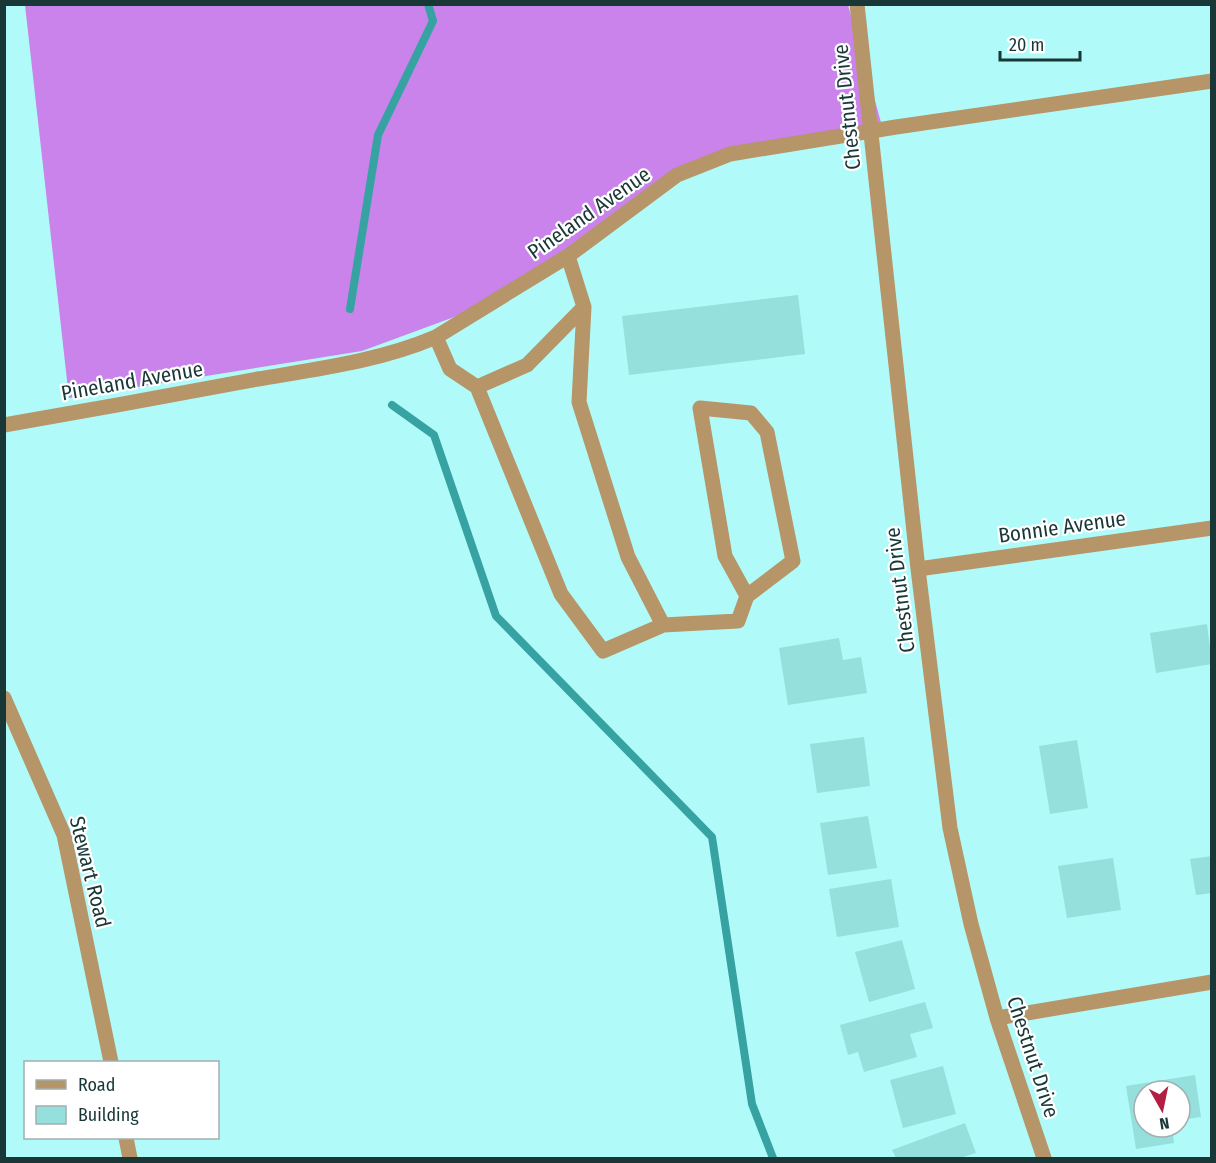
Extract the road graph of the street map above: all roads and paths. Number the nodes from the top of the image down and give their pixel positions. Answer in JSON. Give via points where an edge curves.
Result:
{"nodes":[{"id":1,"x":857,"y":4,"type":"edge"},
{"id":2,"x":1212,"y":81,"type":"edge"},
{"id":3,"x":870,"y":131,"type":"junction"},
{"id":4,"x":568,"y":256,"type":"junction"},
{"id":5,"x":584,"y":307,"type":"junction"},
{"id":6,"x":436,"y":337,"type":"junction"},
{"id":7,"x":477,"y":387,"type":"junction"},
{"id":8,"x":4,"y":425,"type":"edge"},
{"id":9,"x":1212,"y":528,"type":"edge"},
{"id":10,"x":918,"y":569,"type":"junction"},
{"id":11,"x":747,"y":596,"type":"junction"},
{"id":12,"x":663,"y":625,"type":"junction"},
{"id":13,"x":4,"y":698,"type":"edge"},
{"id":14,"x":1212,"y":982,"type":"edge"},
{"id":15,"x":998,"y":1018,"type":"junction"},
{"id":16,"x":111,"y":1061,"type":"edge"},
{"id":17,"x":126,"y":1139,"type":"edge"},
{"id":18,"x":130,"y":1158,"type":"edge"},
{"id":19,"x":1044,"y":1158,"type":"edge"}],
"edges":[{"from":1,"to":3,"type":"street","name":"Chestnut Drive"},
{"from":2,"to":3,"type":"street","name":"Pineland Avenue"},
{"from":3,"to":4,"type":"street","name":"Pineland Avenue","via":[[730,154],[677,176]]},
{"from":3,"to":10,"type":"street","name":"Chestnut Drive"},
{"from":4,"to":5,"type":"street"},
{"from":4,"to":6,"type":"street","name":"Pineland Avenue"},
{"from":5,"to":7,"type":"street","via":[[527,364]]},
{"from":5,"to":12,"type":"street","via":[[579,402],[628,557]]},
{"from":6,"to":7,"type":"street","via":[[450,369]]},
{"from":6,"to":8,"type":"street","name":"Pineland Avenue","via":[[379,356]]},
{"from":7,"to":12,"type":"street","via":[[561,594],[603,651]]},
{"from":9,"to":10,"type":"street","name":"Bonnie Avenue"},
{"from":10,"to":15,"type":"street","name":"Chestnut Drive","via":[[950,828]]},
{"from":11,"to":11,"type":"street","via":[[725,556],[700,408],[751,413],[767,432],[793,561]]},
{"from":11,"to":12,"type":"street","via":[[738,621]]},
{"from":13,"to":16,"type":"street","name":"Stewart Road","via":[[64,836]]},
{"from":14,"to":15,"type":"street"},
{"from":15,"to":19,"type":"street","name":"Chestnut Drive"},
{"from":17,"to":18,"type":"street"}]}
